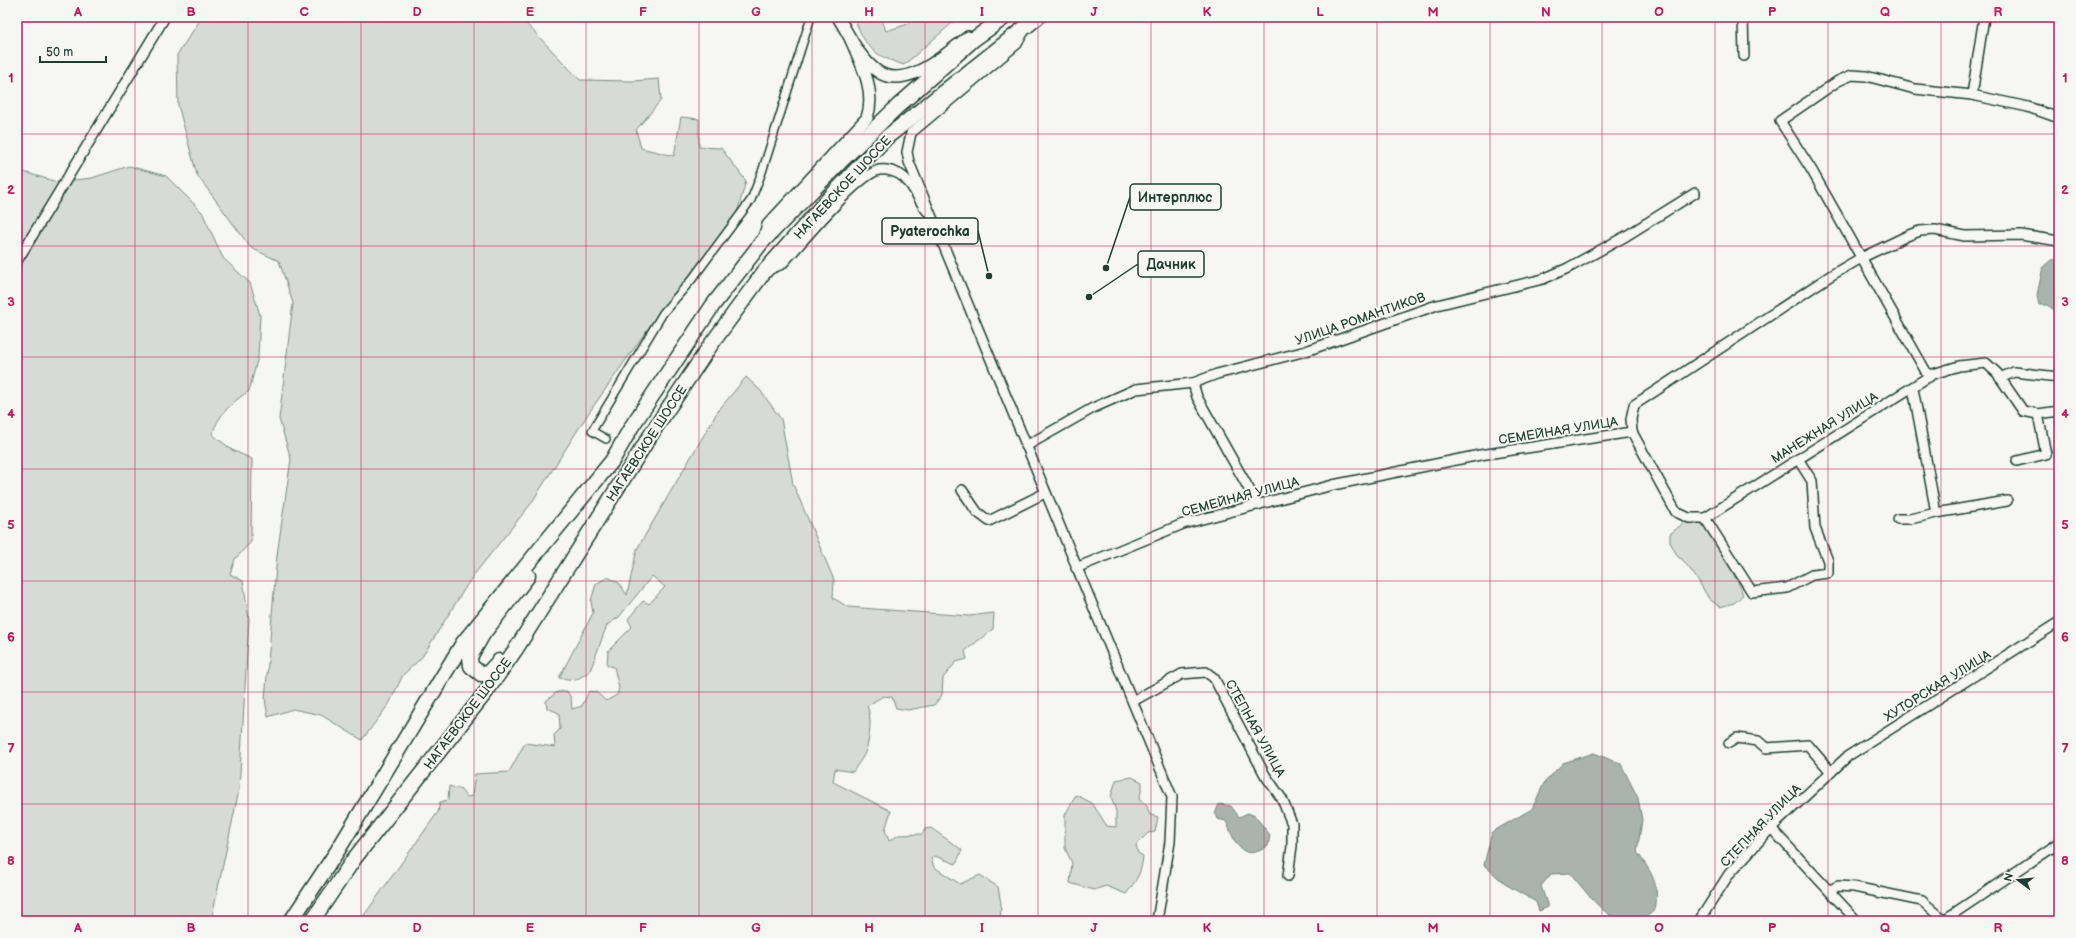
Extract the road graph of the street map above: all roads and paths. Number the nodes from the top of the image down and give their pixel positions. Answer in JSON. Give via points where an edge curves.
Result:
{"nodes":[{"id":1,"x":165,"y":17,"type":"edge"},
{"id":2,"x":811,"y":17,"type":"edge"},
{"id":3,"x":838,"y":17,"type":"edge"},
{"id":4,"x":995,"y":17,"type":"edge"},
{"id":5,"x":1005,"y":17,"type":"edge"},
{"id":6,"x":1743,"y":17,"type":"edge"},
{"id":7,"x":1984,"y":17,"type":"edge"},
{"id":8,"x":1032,"y":21,"type":"edge"},
{"id":9,"x":851,"y":40,"type":"junction"},
{"id":10,"x":1744,"y":56,"type":"dead end"},
{"id":11,"x":1972,"y":95,"type":"junction"},
{"id":12,"x":2059,"y":118,"type":"edge"},
{"id":13,"x":1695,"y":193,"type":"dead end"},
{"id":14,"x":933,"y":220,"type":"junction"},
{"id":15,"x":2059,"y":241,"type":"edge"},
{"id":16,"x":762,"y":242,"type":"junction"},
{"id":17,"x":1861,"y":258,"type":"junction"},
{"id":18,"x":17,"y":261,"type":"edge"},
{"id":19,"x":764,"y":272,"type":"junction"},
{"id":20,"x":2059,"y":376,"type":"edge"},
{"id":21,"x":1929,"y":377,"type":"junction"},
{"id":22,"x":2000,"y":378,"type":"junction"},
{"id":23,"x":1193,"y":383,"type":"junction"},
{"id":24,"x":1913,"y":388,"type":"junction"},
{"id":25,"x":2059,"y":412,"type":"edge"},
{"id":26,"x":2038,"y":414,"type":"junction"},
{"id":27,"x":1632,"y":432,"type":"junction"},
{"id":28,"x":606,"y":439,"type":"dead end"},
{"id":29,"x":1026,"y":446,"type":"junction"},
{"id":30,"x":1798,"y":459,"type":"junction"},
{"id":31,"x":2016,"y":461,"type":"dead end"},
{"id":32,"x":962,"y":490,"type":"dead end"},
{"id":33,"x":1045,"y":493,"type":"junction"},
{"id":34,"x":2007,"y":501,"type":"dead end"},
{"id":35,"x":1258,"y":505,"type":"junction"},
{"id":36,"x":1936,"y":513,"type":"junction"},
{"id":37,"x":1705,"y":518,"type":"junction"},
{"id":38,"x":1898,"y":519,"type":"dead end"},
{"id":39,"x":559,"y":527,"type":"junction"},
{"id":40,"x":585,"y":538,"type":"junction"},
{"id":41,"x":1076,"y":568,"type":"junction"},
{"id":42,"x":2059,"y":622,"type":"edge"},
{"id":43,"x":1133,"y":701,"type":"junction"},
{"id":44,"x":1729,"y":743,"type":"dead end"},
{"id":45,"x":1831,"y":772,"type":"junction"},
{"id":46,"x":1771,"y":828,"type":"junction"},
{"id":47,"x":2059,"y":842,"type":"edge"},
{"id":48,"x":1288,"y":876,"type":"dead end"},
{"id":49,"x":1830,"y":890,"type":"junction"},
{"id":50,"x":290,"y":921,"type":"edge"},
{"id":51,"x":312,"y":921,"type":"edge"},
{"id":52,"x":1157,"y":921,"type":"edge"},
{"id":53,"x":1699,"y":921,"type":"edge"},
{"id":54,"x":1857,"y":921,"type":"edge"},
{"id":55,"x":1944,"y":921,"type":"edge"}],
"edges":[{"from":1,"to":18,"type":"street"},
{"from":2,"to":28,"type":"street","via":[[751,200],[663,313],[592,431]]},
{"from":3,"to":9,"type":"street"},
{"from":4,"to":9,"type":"street","via":[[930,65],[906,76],[889,76],[878,72],[865,60]]},
{"from":5,"to":16,"type":"main road","name":"НАГАЕВСКОЕ ШОССЕ","via":[[974,39],[898,106]]},
{"from":6,"to":10,"type":"street"},
{"from":7,"to":11,"type":"street"},
{"from":8,"to":14,"type":"street","via":[[1017,44],[911,133],[907,152],[909,162]]},
{"from":8,"to":19,"type":"main road","name":"НАГАЕВСКОЕ ШОССЕ","via":[[887,137]]},
{"from":9,"to":16,"type":"street","via":[[870,90],[871,105],[867,118],[768,225]]},
{"from":11,"to":12,"type":"street","via":[[2028,107]]},
{"from":11,"to":17,"type":"street","via":[[1915,89],[1866,76],[1852,75],[1838,81],[1780,121],[1811,169]]},
{"from":13,"to":23,"type":"street","name":"УЛИЦА РОМАНТИКОВ","via":[[1626,236],[1543,279],[1437,306],[1306,351],[1217,374]]},
{"from":14,"to":19,"type":"street","via":[[900,175],[889,170],[879,170],[857,184],[782,264]]},
{"from":14,"to":29,"type":"street"},
{"from":15,"to":17,"type":"street","name":"СЕМЕЙНАЯ УЛИЦА","via":[[2021,235],[1964,236],[1935,230],[1920,231]]},
{"from":16,"to":39,"type":"main road","name":"НАГАЕВСКОЕ ШОССЕ","via":[[713,305],[632,426],[612,462]]},
{"from":17,"to":21,"type":"street"},
{"from":17,"to":27,"type":"street","name":"СЕМЕЙНАЯ УЛИЦА","via":[[1634,405]]},
{"from":19,"to":40,"type":"main road","name":"НАГАЕВСКОЕ ШОССЕ","via":[[710,346]]},
{"from":20,"to":22,"type":"street","via":[[2014,372]]},
{"from":21,"to":22,"type":"street","name":"МАНЕЖНАЯ УЛИЦА","via":[[1959,366],[1986,363]]},
{"from":21,"to":24,"type":"street","name":"МАНЕЖНАЯ УЛИЦА"},
{"from":22,"to":26,"type":"street","name":"МАНЕЖНАЯ УЛИЦА","via":[[2023,411]]},
{"from":23,"to":29,"type":"street","name":"УЛИЦА РОМАНТИКОВ","via":[[1136,389],[1093,408]]},
{"from":23,"to":35,"type":"street","via":[[1197,397]]},
{"from":24,"to":30,"type":"street","name":"МАНЕЖНАЯ УЛИЦА"},
{"from":24,"to":36,"type":"street"},
{"from":25,"to":26,"type":"street","name":"МАНЕЖНАЯ УЛИЦА"},
{"from":26,"to":31,"type":"street","via":[[2046,454]]},
{"from":27,"to":35,"type":"street","name":"СЕМЕЙНАЯ УЛИЦА","via":[[1480,455],[1333,485]]},
{"from":27,"to":37,"type":"street","via":[[1676,512],[1689,518]]},
{"from":29,"to":33,"type":"street"},
{"from":30,"to":37,"type":"street","name":"МАНЕЖНАЯ УЛИЦА"},
{"from":30,"to":37,"type":"street","via":[[1812,481],[1815,528],[1828,561],[1828,573],[1812,575],[1787,588],[1752,592]]},
{"from":32,"to":33,"type":"street","via":[[977,512],[989,521]]},
{"from":33,"to":41,"type":"street"},
{"from":34,"to":36,"type":"street"},
{"from":35,"to":41,"type":"street","name":"СЕМЕЙНАЯ УЛИЦА","via":[[1184,524]]},
{"from":36,"to":38,"type":"street"},
{"from":39,"to":40,"type":"main road","via":[[549,547],[470,657],[471,666],[481,674],[487,674],[495,667],[568,555]]},
{"from":39,"to":50,"type":"main road","name":"НАГАЕВСКОЕ ШОССЕ","via":[[463,643],[338,850]]},
{"from":40,"to":51,"type":"main road","name":"НАГАЕВСКОЕ ШОССЕ","via":[[486,692],[354,859]]},
{"from":41,"to":43,"type":"street"},
{"from":42,"to":45,"type":"street","name":"ХУТОРСКАЯ УЛИЦА","via":[[1848,756]]},
{"from":43,"to":48,"type":"street","name":"СТЕПНАЯ УЛИЦА","via":[[1182,674],[1206,672],[1214,678],[1265,775],[1282,799],[1292,824]]},
{"from":43,"to":52,"type":"street","via":[[1172,797],[1170,842]]},
{"from":44,"to":45,"type":"street","via":[[1737,738],[1758,741],[1766,748],[1808,745]]},
{"from":45,"to":46,"type":"street","name":"СТЕПНАЯ УЛИЦА"},
{"from":46,"to":49,"type":"street"},
{"from":46,"to":53,"type":"street","name":"СТЕПНАЯ УЛИЦА","via":[[1729,874]]},
{"from":47,"to":55,"type":"street"},
{"from":49,"to":54,"type":"street"},
{"from":49,"to":55,"type":"street","via":[[1838,886],[1854,887],[1922,902]]}]}
